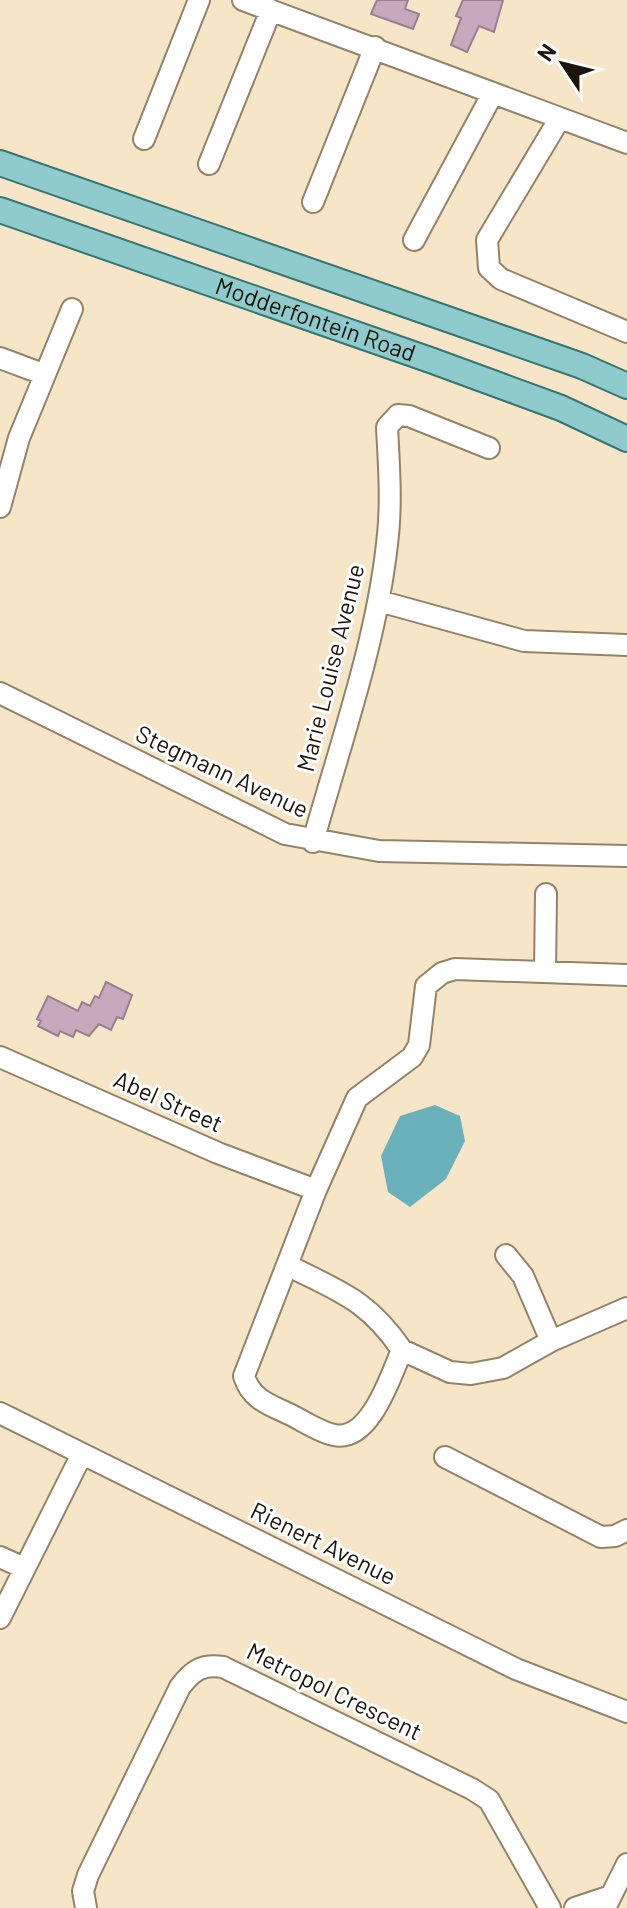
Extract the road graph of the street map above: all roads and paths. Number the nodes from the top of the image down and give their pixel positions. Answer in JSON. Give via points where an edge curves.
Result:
{"nodes":[{"id":1,"x":199,"y":0,"type":"edge"},
{"id":2,"x":243,"y":0,"type":"edge"},
{"id":3,"x":280,"y":8,"type":"edge"},
{"id":4,"x":375,"y":47,"type":"junction"},
{"id":5,"x":493,"y":93,"type":"junction"},
{"id":6,"x":560,"y":118,"type":"junction"},
{"id":7,"x":144,"y":139,"type":"dead end"},
{"id":8,"x":627,"y":143,"type":"edge"},
{"id":9,"x":0,"y":163,"type":"edge"},
{"id":10,"x":209,"y":164,"type":"dead end"},
{"id":11,"x":313,"y":202,"type":"dead end"},
{"id":12,"x":0,"y":210,"type":"edge"},
{"id":13,"x":414,"y":240,"type":"dead end"},
{"id":14,"x":72,"y":309,"type":"dead end"},
{"id":15,"x":627,"y":332,"type":"edge"},
{"id":16,"x":0,"y":358,"type":"edge"},
{"id":17,"x":43,"y":374,"type":"junction"},
{"id":18,"x":627,"y":386,"type":"edge"},
{"id":19,"x":627,"y":439,"type":"edge"},
{"id":20,"x":489,"y":448,"type":"dead end"},
{"id":21,"x":0,"y":507,"type":"edge"},
{"id":22,"x":379,"y":601,"type":"junction"},
{"id":23,"x":627,"y":645,"type":"edge"},
{"id":24,"x":0,"y":693,"type":"edge"},
{"id":25,"x":313,"y":842,"type":"junction"},
{"id":26,"x":627,"y":856,"type":"edge"},
{"id":27,"x":546,"y":894,"type":"dead end"},
{"id":28,"x":545,"y":972,"type":"junction"},
{"id":29,"x":627,"y":975,"type":"edge"},
{"id":30,"x":0,"y":1057,"type":"edge"},
{"id":31,"x":316,"y":1190,"type":"junction"},
{"id":32,"x":506,"y":1255,"type":"dead end"},
{"id":33,"x":287,"y":1265,"type":"junction"},
{"id":34,"x":627,"y":1308,"type":"edge"},
{"id":35,"x":551,"y":1341,"type":"junction"},
{"id":36,"x":402,"y":1350,"type":"junction"},
{"id":37,"x":0,"y":1413,"type":"edge"},
{"id":38,"x":82,"y":1454,"type":"junction"},
{"id":39,"x":445,"y":1457,"type":"dead end"},
{"id":40,"x":627,"y":1530,"type":"edge"},
{"id":41,"x":0,"y":1557,"type":"edge"},
{"id":42,"x":24,"y":1568,"type":"junction"},
{"id":43,"x":0,"y":1618,"type":"edge"},
{"id":44,"x":627,"y":1712,"type":"edge"},
{"id":45,"x":627,"y":1864,"type":"edge"},
{"id":46,"x":608,"y":1902,"type":"edge"},
{"id":47,"x":86,"y":1908,"type":"edge"},
{"id":48,"x":550,"y":1908,"type":"edge"},
{"id":49,"x":575,"y":1908,"type":"edge"}],
"edges":[{"from":1,"to":7,"type":"street"},
{"from":2,"to":3,"type":"street"},
{"from":3,"to":4,"type":"street"},
{"from":3,"to":10,"type":"street"},
{"from":4,"to":5,"type":"street"},
{"from":4,"to":11,"type":"street"},
{"from":5,"to":6,"type":"street"},
{"from":5,"to":13,"type":"street"},
{"from":6,"to":8,"type":"street"},
{"from":6,"to":15,"type":"street","via":[[487,240],[489,268],[501,279]]},
{"from":9,"to":18,"type":"main road","name":"Modderfontein Road"},
{"from":12,"to":19,"type":"main road","name":"Modderfontein Road","via":[[433,361],[561,408]]},
{"from":14,"to":17,"type":"street"},
{"from":16,"to":17,"type":"street"},
{"from":17,"to":21,"type":"street"},
{"from":20,"to":22,"type":"street","name":"Marie Louise Avenue","via":[[409,416],[391,420],[388,543]]},
{"from":22,"to":23,"type":"street","via":[[524,641]]},
{"from":22,"to":25,"type":"street","name":"Marie Louise Avenue"},
{"from":24,"to":25,"type":"street","name":"Stegmann Avenue","via":[[285,834]]},
{"from":25,"to":26,"type":"street","name":"Stegmann Avenue","via":[[379,851]]},
{"from":27,"to":28,"type":"street"},
{"from":28,"to":29,"type":"street"},
{"from":28,"to":31,"type":"street","via":[[442,973],[424,992],[419,1045],[403,1066],[357,1098]]},
{"from":30,"to":31,"type":"street","name":"Abel Street"},
{"from":31,"to":33,"type":"street"},
{"from":32,"to":35,"type":"street","via":[[523,1276]]},
{"from":33,"to":36,"type":"street","via":[[361,1302]]},
{"from":33,"to":36,"type":"street","via":[[244,1376],[258,1399],[333,1435],[347,1435],[374,1411]]},
{"from":34,"to":35,"type":"street"},
{"from":35,"to":36,"type":"street","via":[[503,1368],[471,1374],[450,1372]]},
{"from":37,"to":38,"type":"street","name":"Rienert Avenue"},
{"from":38,"to":42,"type":"street"},
{"from":38,"to":44,"type":"street","name":"Rienert Avenue","via":[[516,1669]]},
{"from":39,"to":40,"type":"street","via":[[601,1537]]},
{"from":41,"to":42,"type":"street"},
{"from":42,"to":43,"type":"street"},
{"from":45,"to":46,"type":"street"},
{"from":46,"to":49,"type":"street"},
{"from":47,"to":48,"type":"street","name":"Metropol Crescent","via":[[83,1891],[88,1875],[180,1687],[206,1665],[223,1667],[489,1800]]}]}
